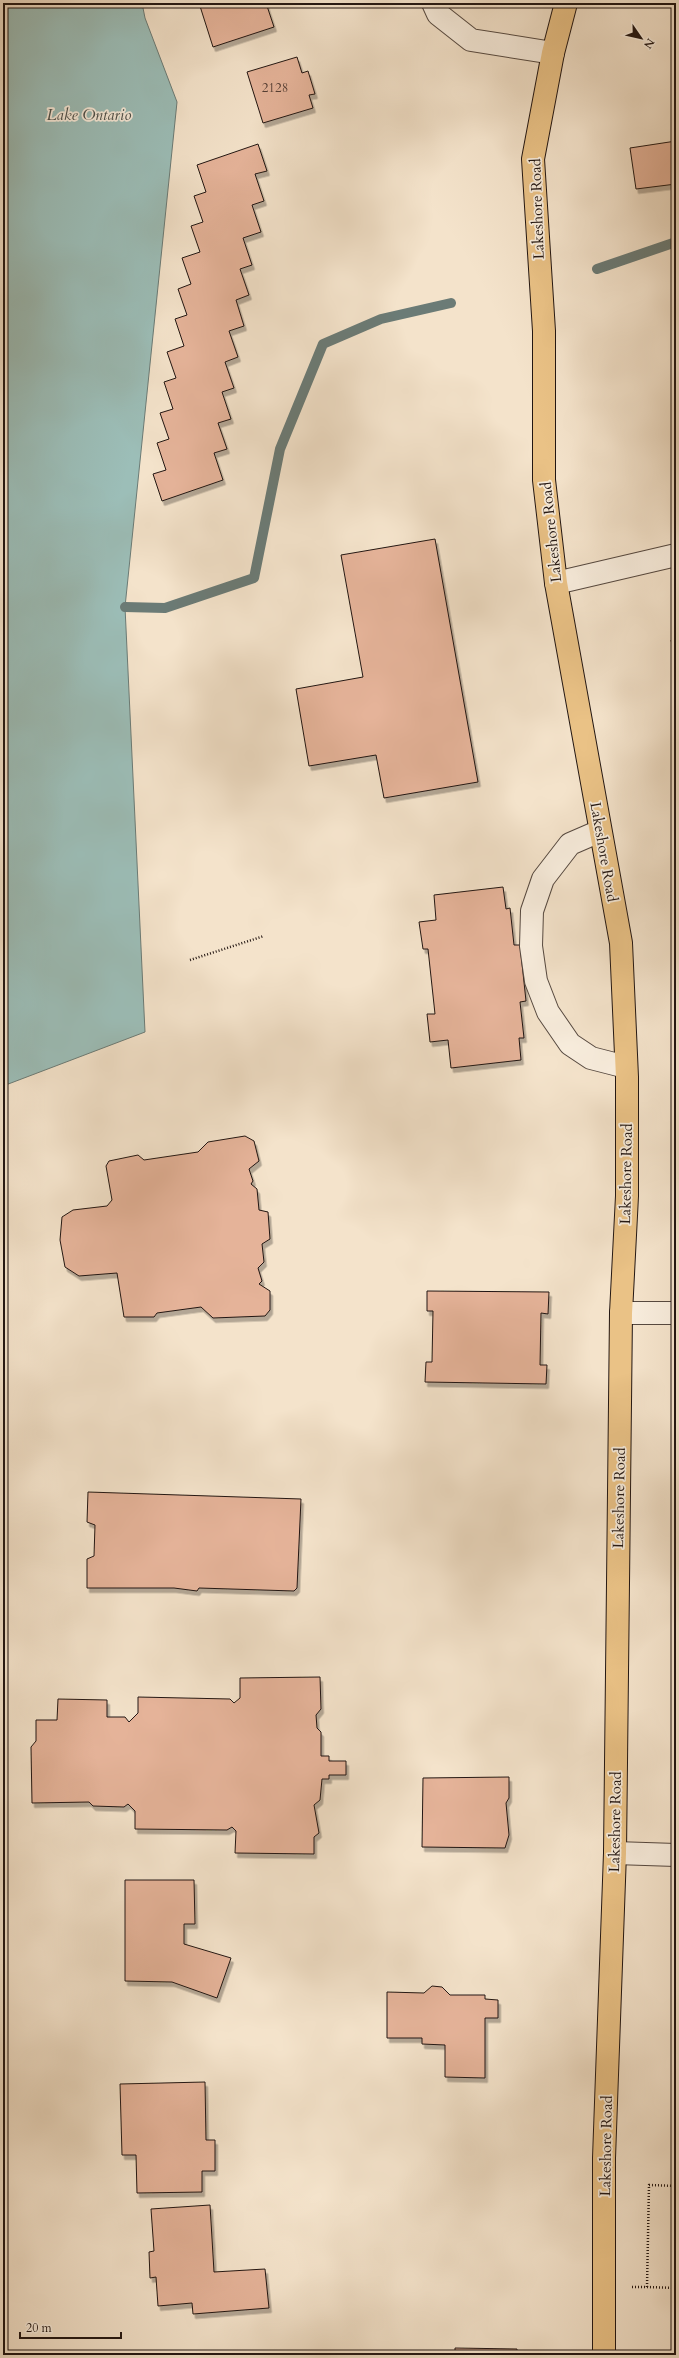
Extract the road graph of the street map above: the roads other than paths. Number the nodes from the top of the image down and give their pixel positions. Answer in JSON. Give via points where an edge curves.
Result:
{"nodes":[{"id":1,"x":433,"y":3,"type":"edge"},
{"id":2,"x":566,"y":3,"type":"edge"},
{"id":3,"x":553,"y":53,"type":"junction"},
{"id":4,"x":676,"y":555,"type":"edge"},
{"id":5,"x":556,"y":583,"type":"junction"},
{"id":6,"x":600,"y":831,"type":"junction"},
{"id":7,"x":626,"y":1067,"type":"junction"},
{"id":8,"x":621,"y":1313,"type":"junction"},
{"id":9,"x":676,"y":1313,"type":"edge"},
{"id":10,"x":615,"y":1853,"type":"junction"},
{"id":11,"x":676,"y":1855,"type":"edge"},
{"id":12,"x":604,"y":2355,"type":"edge"}],
"edges":[{"from":1,"to":3,"type":"street","via":[[438,14],[471,40]]},
{"from":2,"to":3,"type":"main road","name":"Lakeshore Road"},
{"from":3,"to":5,"type":"main road","name":"Lakeshore Road","via":[[533,160],[544,331],[544,480]]},
{"from":4,"to":5,"type":"street"},
{"from":5,"to":6,"type":"main road","name":"Lakeshore Road"},
{"from":6,"to":7,"type":"main road","name":"Lakeshore Road","via":[[621,943]]},
{"from":6,"to":7,"type":"street","via":[[570,844],[543,879],[532,912],[531,946],[536,981],[548,1012],[570,1044],[591,1058]]},
{"from":7,"to":8,"type":"main road","name":"Lakeshore Road","via":[[627,1196]]},
{"from":8,"to":9,"type":"street"},
{"from":8,"to":10,"type":"main road","name":"Lakeshore Road"},
{"from":10,"to":11,"type":"street"},
{"from":10,"to":12,"type":"main road","name":"Lakeshore Road","via":[[604,2158]]}]}
